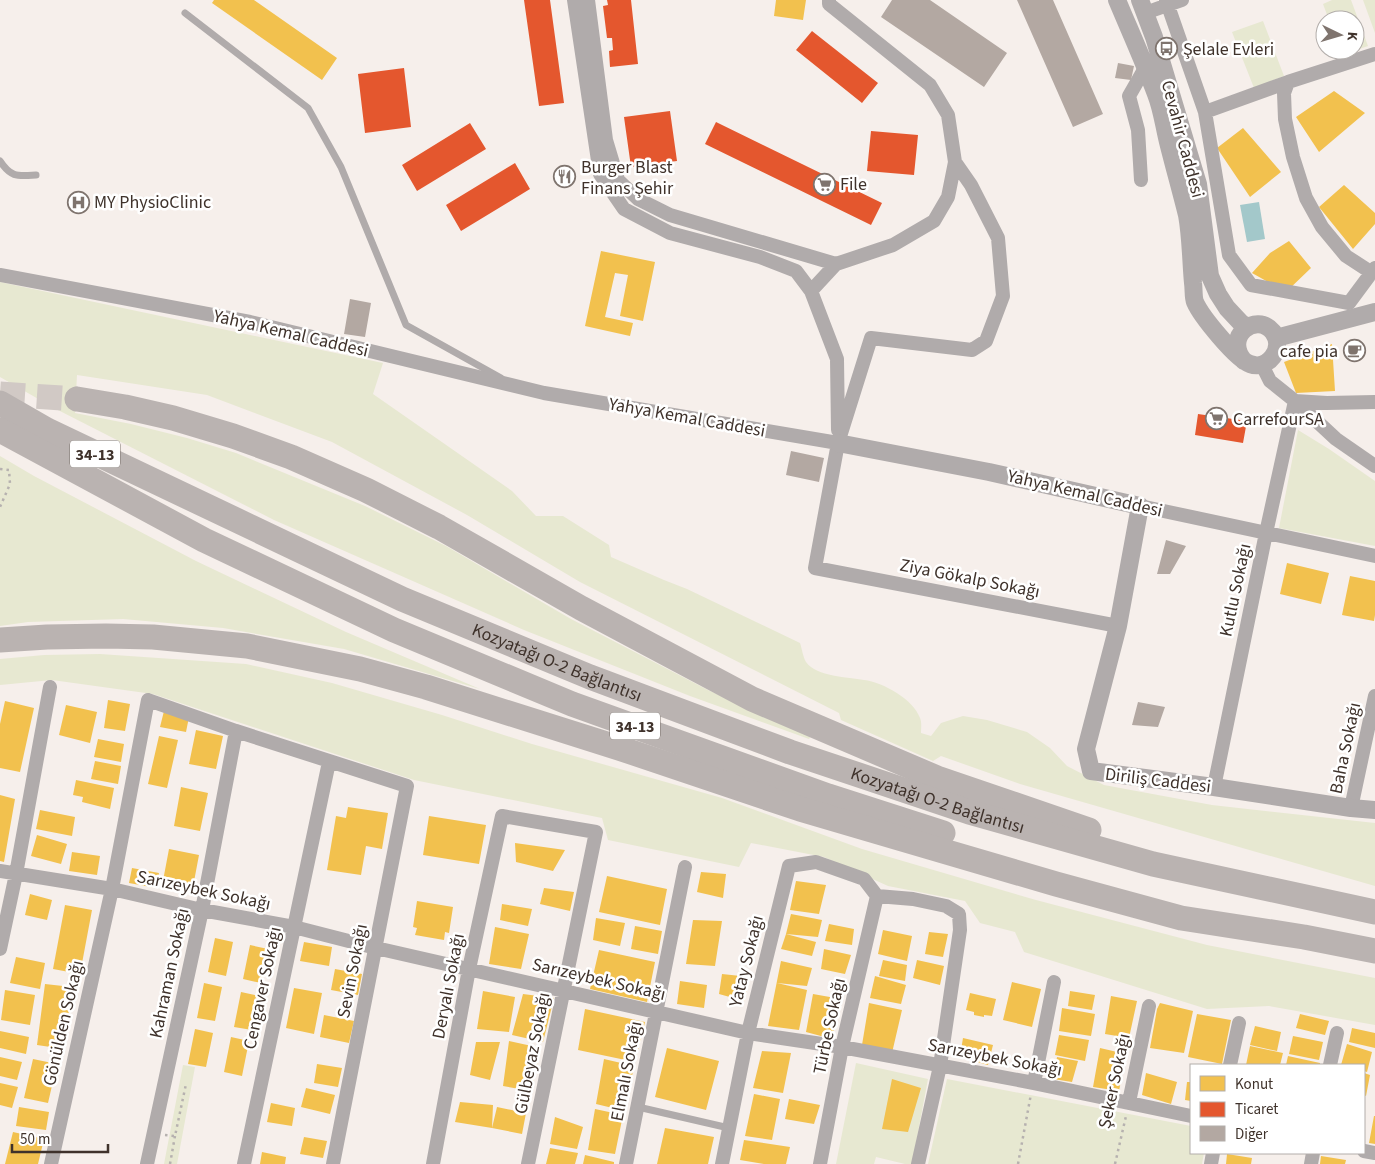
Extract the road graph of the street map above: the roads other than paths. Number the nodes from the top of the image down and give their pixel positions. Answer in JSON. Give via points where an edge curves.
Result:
{"nodes":[{"id":1,"x":574,"y":0,"type":"edge"},
{"id":2,"x":588,"y":0,"type":"edge"},
{"id":3,"x":829,"y":0,"type":"edge"},
{"id":4,"x":1117,"y":0,"type":"edge"},
{"id":5,"x":1172,"y":2,"type":"edge"},
{"id":6,"x":1142,"y":6,"type":"edge"},
{"id":7,"x":185,"y":13,"type":"dead end"},
{"id":8,"x":1375,"y":54,"type":"edge"},
{"id":9,"x":1145,"y":68,"type":"junction"},
{"id":10,"x":1288,"y":82,"type":"junction"},
{"id":11,"x":1205,"y":112,"type":"junction"},
{"id":12,"x":0,"y":161,"type":"edge"},
{"id":13,"x":955,"y":162,"type":"junction"},
{"id":14,"x":36,"y":175,"type":"dead end"},
{"id":15,"x":1141,"y":180,"type":"dead end"},
{"id":16,"x":836,"y":264,"type":"junction"},
{"id":17,"x":1373,"y":270,"type":"edge"},
{"id":18,"x":0,"y":275,"type":"edge"},
{"id":19,"x":811,"y":291,"type":"junction"},
{"id":20,"x":1375,"y":312,"type":"edge"},
{"id":21,"x":1248,"y":326,"type":"junction"},
{"id":22,"x":1276,"y":338,"type":"junction"},
{"id":23,"x":1244,"y":361,"type":"junction"},
{"id":24,"x":1262,"y":365,"type":"junction"},
{"id":25,"x":514,"y":386,"type":"junction"},
{"id":26,"x":0,"y":388,"type":"edge"},
{"id":27,"x":77,"y":399,"type":"tunnel mouth"},
{"id":28,"x":1295,"y":402,"type":"junction"},
{"id":29,"x":1375,"y":402,"type":"edge"},
{"id":30,"x":0,"y":403,"type":"edge"},
{"id":31,"x":0,"y":430,"type":"edge"},
{"id":32,"x":838,"y":443,"type":"junction"},
{"id":33,"x":1375,"y":466,"type":"edge"},
{"id":34,"x":193,"y":500,"type":"junction"},
{"id":35,"x":1140,"y":506,"type":"junction"},
{"id":36,"x":1266,"y":533,"type":"junction"},
{"id":37,"x":1375,"y":556,"type":"edge"},
{"id":38,"x":1118,"y":626,"type":"junction"},
{"id":39,"x":0,"y":640,"type":"edge"},
{"id":40,"x":50,"y":687,"type":"dead end"},
{"id":41,"x":1375,"y":696,"type":"edge"},
{"id":42,"x":236,"y":731,"type":"junction"},
{"id":43,"x":329,"y":762,"type":"junction"},
{"id":44,"x":1214,"y":787,"type":"junction"},
{"id":45,"x":1352,"y":808,"type":"junction"},
{"id":46,"x":1375,"y":810,"type":"edge"},
{"id":47,"x":502,"y":816,"type":"joint"},
{"id":48,"x":685,"y":867,"type":"dead end"},
{"id":49,"x":0,"y":871,"type":"edge"},
{"id":50,"x":16,"y":874,"type":"junction"},
{"id":51,"x":112,"y":889,"type":"junction"},
{"id":52,"x":878,"y":896,"type":"junction"},
{"id":53,"x":1314,"y":899,"type":"junction"},
{"id":54,"x":202,"y":910,"type":"junction"},
{"id":55,"x":1375,"y":912,"type":"edge"},
{"id":56,"x":294,"y":927,"type":"junction"},
{"id":57,"x":1304,"y":937,"type":"junction"},
{"id":58,"x":376,"y":948,"type":"junction"},
{"id":59,"x":0,"y":949,"type":"edge"},
{"id":60,"x":1375,"y":951,"type":"edge"},
{"id":61,"x":470,"y":969,"type":"junction"},
{"id":62,"x":1054,"y":982,"type":"dead end"},
{"id":63,"x":564,"y":990,"type":"junction"},
{"id":64,"x":1149,"y":1006,"type":"dead end"},
{"id":65,"x":656,"y":1012,"type":"junction"},
{"id":66,"x":1239,"y":1023,"type":"dead end"},
{"id":67,"x":748,"y":1033,"type":"junction"},
{"id":68,"x":1337,"y":1033,"type":"dead end"},
{"id":69,"x":842,"y":1047,"type":"junction"},
{"id":70,"x":1230,"y":1064,"type":"edge"},
{"id":71,"x":1330,"y":1064,"type":"edge"},
{"id":72,"x":940,"y":1066,"type":"junction"},
{"id":73,"x":1034,"y":1083,"type":"junction"},
{"id":74,"x":1129,"y":1102,"type":"junction"},
{"id":75,"x":638,"y":1107,"type":"junction"},
{"id":76,"x":1190,"y":1116,"type":"edge"},
{"id":77,"x":729,"y":1128,"type":"junction"},
{"id":78,"x":51,"y":1164,"type":"edge"},
{"id":79,"x":147,"y":1164,"type":"edge"},
{"id":80,"x":244,"y":1164,"type":"edge"},
{"id":81,"x":333,"y":1164,"type":"edge"},
{"id":82,"x":433,"y":1164,"type":"edge"},
{"id":83,"x":528,"y":1164,"type":"edge"},
{"id":84,"x":626,"y":1164,"type":"edge"},
{"id":85,"x":722,"y":1164,"type":"edge"},
{"id":86,"x":820,"y":1164,"type":"edge"},
{"id":87,"x":918,"y":1164,"type":"edge"}],
"edges":[{"from":1,"to":19,"type":"street","via":[[600,174],[624,210],[670,233],[760,257],[796,271]]},
{"from":2,"to":16,"type":"street","via":[[606,140],[618,180],[638,200],[670,215]]},
{"from":3,"to":13,"type":"street","via":[[829,4],[930,85],[948,115]]},
{"from":4,"to":9,"type":"street","name":"Cevahir Caddesi"},
{"from":5,"to":6,"type":"street"},
{"from":5,"to":11,"type":"street"},
{"from":6,"to":21,"type":"street","name":"Cevahir Caddesi","via":[[1198,184],[1210,276],[1226,308]]},
{"from":7,"to":25,"type":"lane","via":[[308,108],[341,167],[406,325]]},
{"from":8,"to":10,"type":"street"},
{"from":9,"to":15,"type":"street","name":"Cevahir Caddesi","via":[[1129,96],[1138,130]]},
{"from":9,"to":23,"type":"street","name":"Cevahir Caddesi","via":[[1157,96],[1187,218],[1195,301],[1220,338]]},
{"from":10,"to":11,"type":"street"},
{"from":10,"to":17,"type":"street","via":[[1284,93],[1285,119],[1306,198],[1322,227],[1346,256]]},
{"from":11,"to":17,"type":"street","via":[[1229,255],[1251,285],[1349,303]]},
{"from":12,"to":14,"type":"lane","via":[[7,171],[20,176]]},
{"from":13,"to":16,"type":"street","via":[[948,197],[934,221],[893,245]]},
{"from":13,"to":32,"type":"street","via":[[971,185],[998,238],[1003,296],[986,341],[972,350],[871,338]]},
{"from":16,"to":19,"type":"street"},
{"from":18,"to":25,"type":"street","name":"Yahya Kemal Caddesi","via":[[250,322]]},
{"from":19,"to":32,"type":"street","via":[[837,359]]},
{"from":20,"to":22,"type":"street"},
{"from":21,"to":22,"type":"street","name":"Cevahir Caddesi","via":[[1261,325],[1273,332]]},
{"from":21,"to":23,"type":"street","via":[[1237,342]]},
{"from":22,"to":24,"type":"street","via":[[1278,344],[1273,357]]},
{"from":23,"to":24,"type":"street"},
{"from":24,"to":28,"type":"street","via":[[1270,381]]},
{"from":25,"to":32,"type":"street","name":"Yahya Kemal Caddesi"},
{"from":26,"to":34,"type":"highway"},
{"from":27,"to":53,"type":"highway","via":[[173,418],[233,436],[366,490],[752,699],[937,778],[1146,849]]},
{"from":28,"to":29,"type":"street"},
{"from":28,"to":33,"type":"street","via":[[1336,439]]},
{"from":28,"to":36,"type":"street","name":"Kutlu Sokağı"},
{"from":30,"to":34,"type":"highway","name":"Kozyatağı O-2 Bağlantısı","number":"34-13","via":[[47,430]]},
{"from":31,"to":57,"type":"highway","name":"Kozyatağı O-2 Bağlantısı","number":"34-13","via":[[212,544],[394,630],[572,704],[828,796],[974,843],[1146,895]]},
{"from":32,"to":35,"type":"street","name":"Yahya Kemal Caddesi"},
{"from":32,"to":38,"type":"street","name":"Ziya Gökalp Sokağı","via":[[816,568]]},
{"from":34,"to":53,"type":"highway","name":"Kozyatağı O-2 Bağlantısı","number":"34-13","via":[[411,603],[590,677],[790,752],[969,812],[1153,864]]},
{"from":35,"to":36,"type":"street","name":"Yahya Kemal Caddesi"},
{"from":35,"to":38,"type":"street","name":"Diriliş Caddesi"},
{"from":36,"to":37,"type":"street","name":"Yahya Kemal Caddesi"},
{"from":36,"to":44,"type":"street","name":"Kutlu Sokağı"},
{"from":38,"to":44,"type":"street","name":"Diriliş Caddesi","via":[[1086,749],[1091,771]]},
{"from":39,"to":57,"type":"highway","via":[[153,637],[247,646],[360,669],[619,748],[800,809],[1056,884],[1181,918]]},
{"from":40,"to":50,"type":"street"},
{"from":41,"to":45,"type":"street","name":"Baha Sokağı"},
{"from":42,"to":43,"type":"street"},
{"from":42,"to":51,"type":"street","name":"Gönülden Sokağı","via":[[148,700]]},
{"from":42,"to":54,"type":"street","name":"Kahraman Sokağı"},
{"from":43,"to":56,"type":"street","name":"Cengaver Sokağı"},
{"from":43,"to":58,"type":"street","name":"Sevin Sokağı","via":[[407,786]]},
{"from":44,"to":45,"type":"street","name":"Diriliş Caddesi"},
{"from":45,"to":46,"type":"street","name":"Diriliş Caddesi"},
{"from":47,"to":61,"type":"street","name":"Deryalı Sokağı"},
{"from":47,"to":63,"type":"street","name":"Gülbeyaz Sokağı","via":[[596,832]]},
{"from":48,"to":65,"type":"street","name":"Elmalı Sokağı"},
{"from":49,"to":50,"type":"street","name":"Sarızeybek Sokağı"},
{"from":50,"to":51,"type":"street","name":"Sarızeybek Sokağı"},
{"from":50,"to":59,"type":"street"},
{"from":51,"to":54,"type":"street","name":"Sarızeybek Sokağı"},
{"from":51,"to":78,"type":"street","name":"Gönülden Sokağı"},
{"from":52,"to":67,"type":"street","name":"Yatay Sokağı","via":[[864,879],[816,862],[789,866]]},
{"from":52,"to":69,"type":"street","name":"Türbe Sokağı"},
{"from":52,"to":72,"type":"street","via":[[946,906],[959,914],[960,930]]},
{"from":53,"to":55,"type":"highway"},
{"from":54,"to":56,"type":"street","name":"Sarızeybek Sokağı"},
{"from":54,"to":79,"type":"street","name":"Kahraman Sokağı"},
{"from":56,"to":58,"type":"street","name":"Sarızeybek Sokağı"},
{"from":56,"to":80,"type":"street","name":"Cengaver Sokağı"},
{"from":57,"to":60,"type":"highway"},
{"from":58,"to":61,"type":"street","name":"Sarızeybek Sokağı"},
{"from":58,"to":81,"type":"street","name":"Sevin Sokağı"},
{"from":61,"to":63,"type":"street","name":"Sarızeybek Sokağı"},
{"from":61,"to":82,"type":"street","name":"Deryalı Sokağı"},
{"from":62,"to":73,"type":"street"},
{"from":63,"to":65,"type":"street","name":"Sarızeybek Sokağı"},
{"from":63,"to":83,"type":"street","name":"Gülbeyaz Sokağı"},
{"from":64,"to":74,"type":"street","name":"Şeker Sokağı"},
{"from":65,"to":67,"type":"street","name":"Sarızeybek Sokağı"},
{"from":65,"to":75,"type":"street","name":"Elmalı Sokağı"},
{"from":66,"to":70,"type":"street"},
{"from":67,"to":69,"type":"street","name":"Sarızeybek Sokağı"},
{"from":67,"to":77,"type":"street","name":"Yatay Sokağı"},
{"from":68,"to":71,"type":"street"},
{"from":69,"to":72,"type":"street","name":"Sarızeybek Sokağı"},
{"from":69,"to":86,"type":"street","name":"Türbe Sokağı"},
{"from":72,"to":73,"type":"street","name":"Sarızeybek Sokağı"},
{"from":72,"to":87,"type":"street"},
{"from":73,"to":74,"type":"street","name":"Sarızeybek Sokağı"},
{"from":74,"to":76,"type":"street","name":"Sarızeybek Sokağı"},
{"from":75,"to":77,"type":"lane"},
{"from":75,"to":84,"type":"street","name":"Elmalı Sokağı"},
{"from":77,"to":85,"type":"street","name":"Yatay Sokağı"}]}
